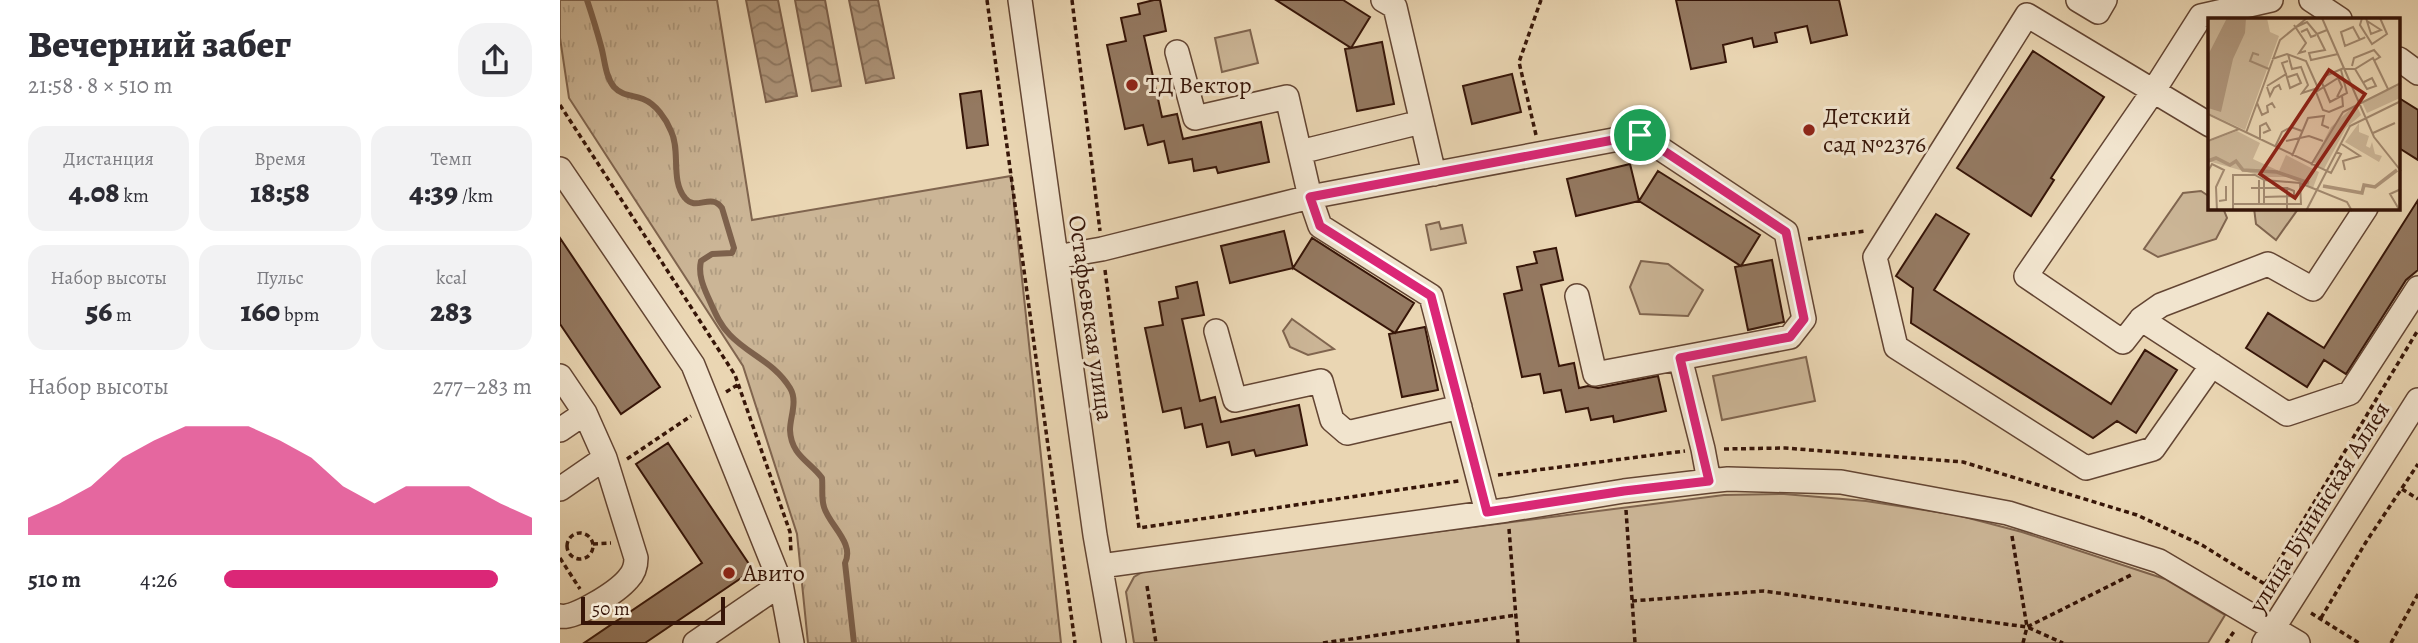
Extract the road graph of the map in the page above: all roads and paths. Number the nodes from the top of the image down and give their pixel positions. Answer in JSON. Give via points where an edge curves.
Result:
{"nodes":[{"id":1,"x":987,"y":0,"type":"edge"},
{"id":2,"x":1020,"y":0,"type":"edge"},
{"id":3,"x":1383,"y":0,"type":"edge"},
{"id":4,"x":1541,"y":0,"type":"edge"},
{"id":5,"x":2078,"y":0,"type":"edge"},
{"id":6,"x":2105,"y":0,"type":"edge"},
{"id":7,"x":2271,"y":0,"type":"edge"},
{"id":8,"x":2311,"y":0,"type":"edge"},
{"id":9,"x":2338,"y":18,"type":"edge"},
{"id":10,"x":1177,"y":52,"type":"dead end"},
{"id":11,"x":2400,"y":60,"type":"edge"},
{"id":12,"x":2418,"y":72,"type":"edge"},
{"id":13,"x":2154,"y":90,"type":"junction"},
{"id":14,"x":2208,"y":124,"type":"edge"},
{"id":15,"x":1409,"y":125,"type":"dead end"},
{"id":16,"x":1300,"y":152,"type":"junction"},
{"id":17,"x":1541,"y":154,"type":"junction"},
{"id":18,"x":560,"y":169,"type":"edge"},
{"id":19,"x":1434,"y":174,"type":"junction"},
{"id":20,"x":1310,"y":197,"type":"junction"},
{"id":21,"x":2365,"y":210,"type":"edge"},
{"id":22,"x":1894,"y":228,"type":"junction"},
{"id":23,"x":1788,"y":242,"type":"junction"},
{"id":24,"x":1056,"y":257,"type":"junction"},
{"id":25,"x":2418,"y":288,"type":"edge"},
{"id":26,"x":1577,"y":296,"type":"dead end"},
{"id":27,"x":2141,"y":319,"type":"junction"},
{"id":28,"x":2418,"y":330,"type":"edge"},
{"id":29,"x":1216,"y":331,"type":"dead end"},
{"id":30,"x":1680,"y":358,"type":"junction"},
{"id":31,"x":2212,"y":365,"type":"junction"},
{"id":32,"x":560,"y":376,"type":"edge"},
{"id":33,"x":739,"y":384,"type":"dead end"},
{"id":34,"x":2418,"y":400,"type":"edge"},
{"id":35,"x":709,"y":404,"type":"junction"},
{"id":36,"x":1460,"y":407,"type":"junction"},
{"id":37,"x":585,"y":413,"type":"junction"},
{"id":38,"x":560,"y":430,"type":"edge"},
{"id":39,"x":607,"y":464,"type":"junction"},
{"id":40,"x":2418,"y":464,"type":"edge"},
{"id":41,"x":1709,"y":481,"type":"junction"},
{"id":42,"x":560,"y":489,"type":"edge"},
{"id":43,"x":2402,"y":489,"type":"junction"},
{"id":44,"x":1624,"y":491,"type":"junction"},
{"id":45,"x":2418,"y":499,"type":"edge"},
{"id":46,"x":1497,"y":511,"type":"junction"},
{"id":47,"x":2008,"y":513,"type":"junction"},
{"id":48,"x":564,"y":546,"type":"edge"},
{"id":49,"x":560,"y":558,"type":"edge"},
{"id":50,"x":2159,"y":561,"type":"junction"},
{"id":51,"x":1101,"y":566,"type":"junction"},
{"id":52,"x":781,"y":584,"type":"junction"},
{"id":53,"x":1147,"y":586,"type":"dead end"},
{"id":54,"x":2271,"y":588,"type":"dead end"},
{"id":55,"x":2418,"y":594,"type":"edge"},
{"id":56,"x":1632,"y":601,"type":"junction"},
{"id":57,"x":591,"y":605,"type":"junction"},
{"id":58,"x":2311,"y":612,"type":"dead end"},
{"id":59,"x":1517,"y":615,"type":"junction"},
{"id":60,"x":560,"y":616,"type":"edge"},
{"id":61,"x":2321,"y":618,"type":"junction"},
{"id":62,"x":2240,"y":623,"type":"dead end"},
{"id":63,"x":2027,"y":627,"type":"junction"},
{"id":64,"x":2269,"y":636,"type":"edge"},
{"id":65,"x":695,"y":643,"type":"edge"},
{"id":66,"x":792,"y":643,"type":"edge"},
{"id":67,"x":1075,"y":643,"type":"edge"},
{"id":68,"x":1114,"y":643,"type":"edge"},
{"id":69,"x":1156,"y":643,"type":"edge"},
{"id":70,"x":1324,"y":643,"type":"edge"},
{"id":71,"x":1518,"y":643,"type":"edge"},
{"id":72,"x":1635,"y":643,"type":"edge"},
{"id":73,"x":2023,"y":643,"type":"edge"},
{"id":74,"x":2063,"y":643,"type":"edge"},
{"id":75,"x":2226,"y":643,"type":"edge"},
{"id":76,"x":2298,"y":643,"type":"edge"},
{"id":77,"x":2359,"y":643,"type":"edge"},
{"id":78,"x":2390,"y":643,"type":"edge"}],
"edges":[{"from":1,"to":67,"type":"path"},
{"from":2,"to":24,"type":"street","name":"Остафьевская улица"},
{"from":3,"to":19,"type":"street","via":[[1395,7]]},
{"from":4,"to":17,"type":"path","via":[[1519,62]]},
{"from":5,"to":6,"type":"street","via":[[2098,12]]},
{"from":7,"to":13,"type":"street","via":[[2201,16]]},
{"from":8,"to":9,"type":"street"},
{"from":10,"to":16,"type":"street","via":[[1195,118],[1287,97]]},
{"from":11,"to":12,"type":"street"},
{"from":13,"to":14,"type":"street"},
{"from":13,"to":22,"type":"street","via":[[2027,15]]},
{"from":13,"to":27,"type":"street","via":[[2026,276],[2123,342]]},
{"from":15,"to":16,"type":"street"},
{"from":16,"to":20,"type":"street"},
{"from":17,"to":19,"type":"street"},
{"from":17,"to":23,"type":"street","via":[[1640,135],[1786,232]]},
{"from":18,"to":35,"type":"street","via":[[693,365]]},
{"from":19,"to":20,"type":"street"},
{"from":20,"to":24,"type":"street"},
{"from":20,"to":36,"type":"street","via":[[1320,226],[1431,296]]},
{"from":21,"to":27,"type":"street","via":[[2313,289],[2268,264],[2161,305]]},
{"from":22,"to":23,"type":"path"},
{"from":22,"to":31,"type":"street","via":[[1875,257],[1896,347],[2086,468],[2153,449]]},
{"from":23,"to":30,"type":"street","via":[[1804,319],[1790,337]]},
{"from":24,"to":51,"type":"street","name":"Остафьевская улица"},
{"from":25,"to":31,"type":"street","via":[[2350,393],[2287,414]]},
{"from":26,"to":30,"type":"street","via":[[1595,374]]},
{"from":27,"to":31,"type":"street"},
{"from":28,"to":54,"type":"path","via":[[2277,560],[2265,584]]},
{"from":29,"to":36,"type":"street","via":[[1235,400],[1321,381],[1332,420],[1347,433]]},
{"from":30,"to":41,"type":"street"},
{"from":32,"to":37,"type":"street"},
{"from":33,"to":35,"type":"path"},
{"from":34,"to":64,"type":"street","name":"улица Бунинская Аллея"},
{"from":35,"to":39,"type":"path"},
{"from":35,"to":52,"type":"street"},
{"from":36,"to":46,"type":"street"},
{"from":37,"to":38,"type":"street"},
{"from":37,"to":39,"type":"street"},
{"from":39,"to":42,"type":"street"},
{"from":39,"to":57,"type":"street","via":[[636,565],[627,581]]},
{"from":40,"to":43,"type":"path"},
{"from":41,"to":44,"type":"street"},
{"from":41,"to":47,"type":"street","via":[[1841,482]]},
{"from":43,"to":45,"type":"path"},
{"from":43,"to":61,"type":"path"},
{"from":44,"to":46,"type":"street"},
{"from":44,"to":56,"type":"path"},
{"from":46,"to":51,"type":"street"},
{"from":46,"to":59,"type":"path"},
{"from":47,"to":50,"type":"street"},
{"from":47,"to":63,"type":"path"},
{"from":48,"to":48,"type":"path","via":[[579,533],[593,544],[584,558],[572,556]]},
{"from":49,"to":57,"type":"path"},
{"from":50,"to":63,"type":"path"},
{"from":50,"to":64,"type":"street"},
{"from":51,"to":68,"type":"street","name":"Остафьевская улица"},
{"from":52,"to":65,"type":"street"},
{"from":52,"to":66,"type":"street"},
{"from":53,"to":69,"type":"path"},
{"from":55,"to":78,"type":"path"},
{"from":56,"to":63,"type":"path","via":[[1764,591]]},
{"from":56,"to":72,"type":"path"},
{"from":57,"to":60,"type":"street","via":[[577,615]]},
{"from":58,"to":61,"type":"path"},
{"from":59,"to":70,"type":"path"},
{"from":59,"to":71,"type":"path"},
{"from":61,"to":77,"type":"path"},
{"from":62,"to":75,"type":"path"},
{"from":63,"to":73,"type":"path"},
{"from":63,"to":74,"type":"path"},
{"from":64,"to":76,"type":"street"}]}
